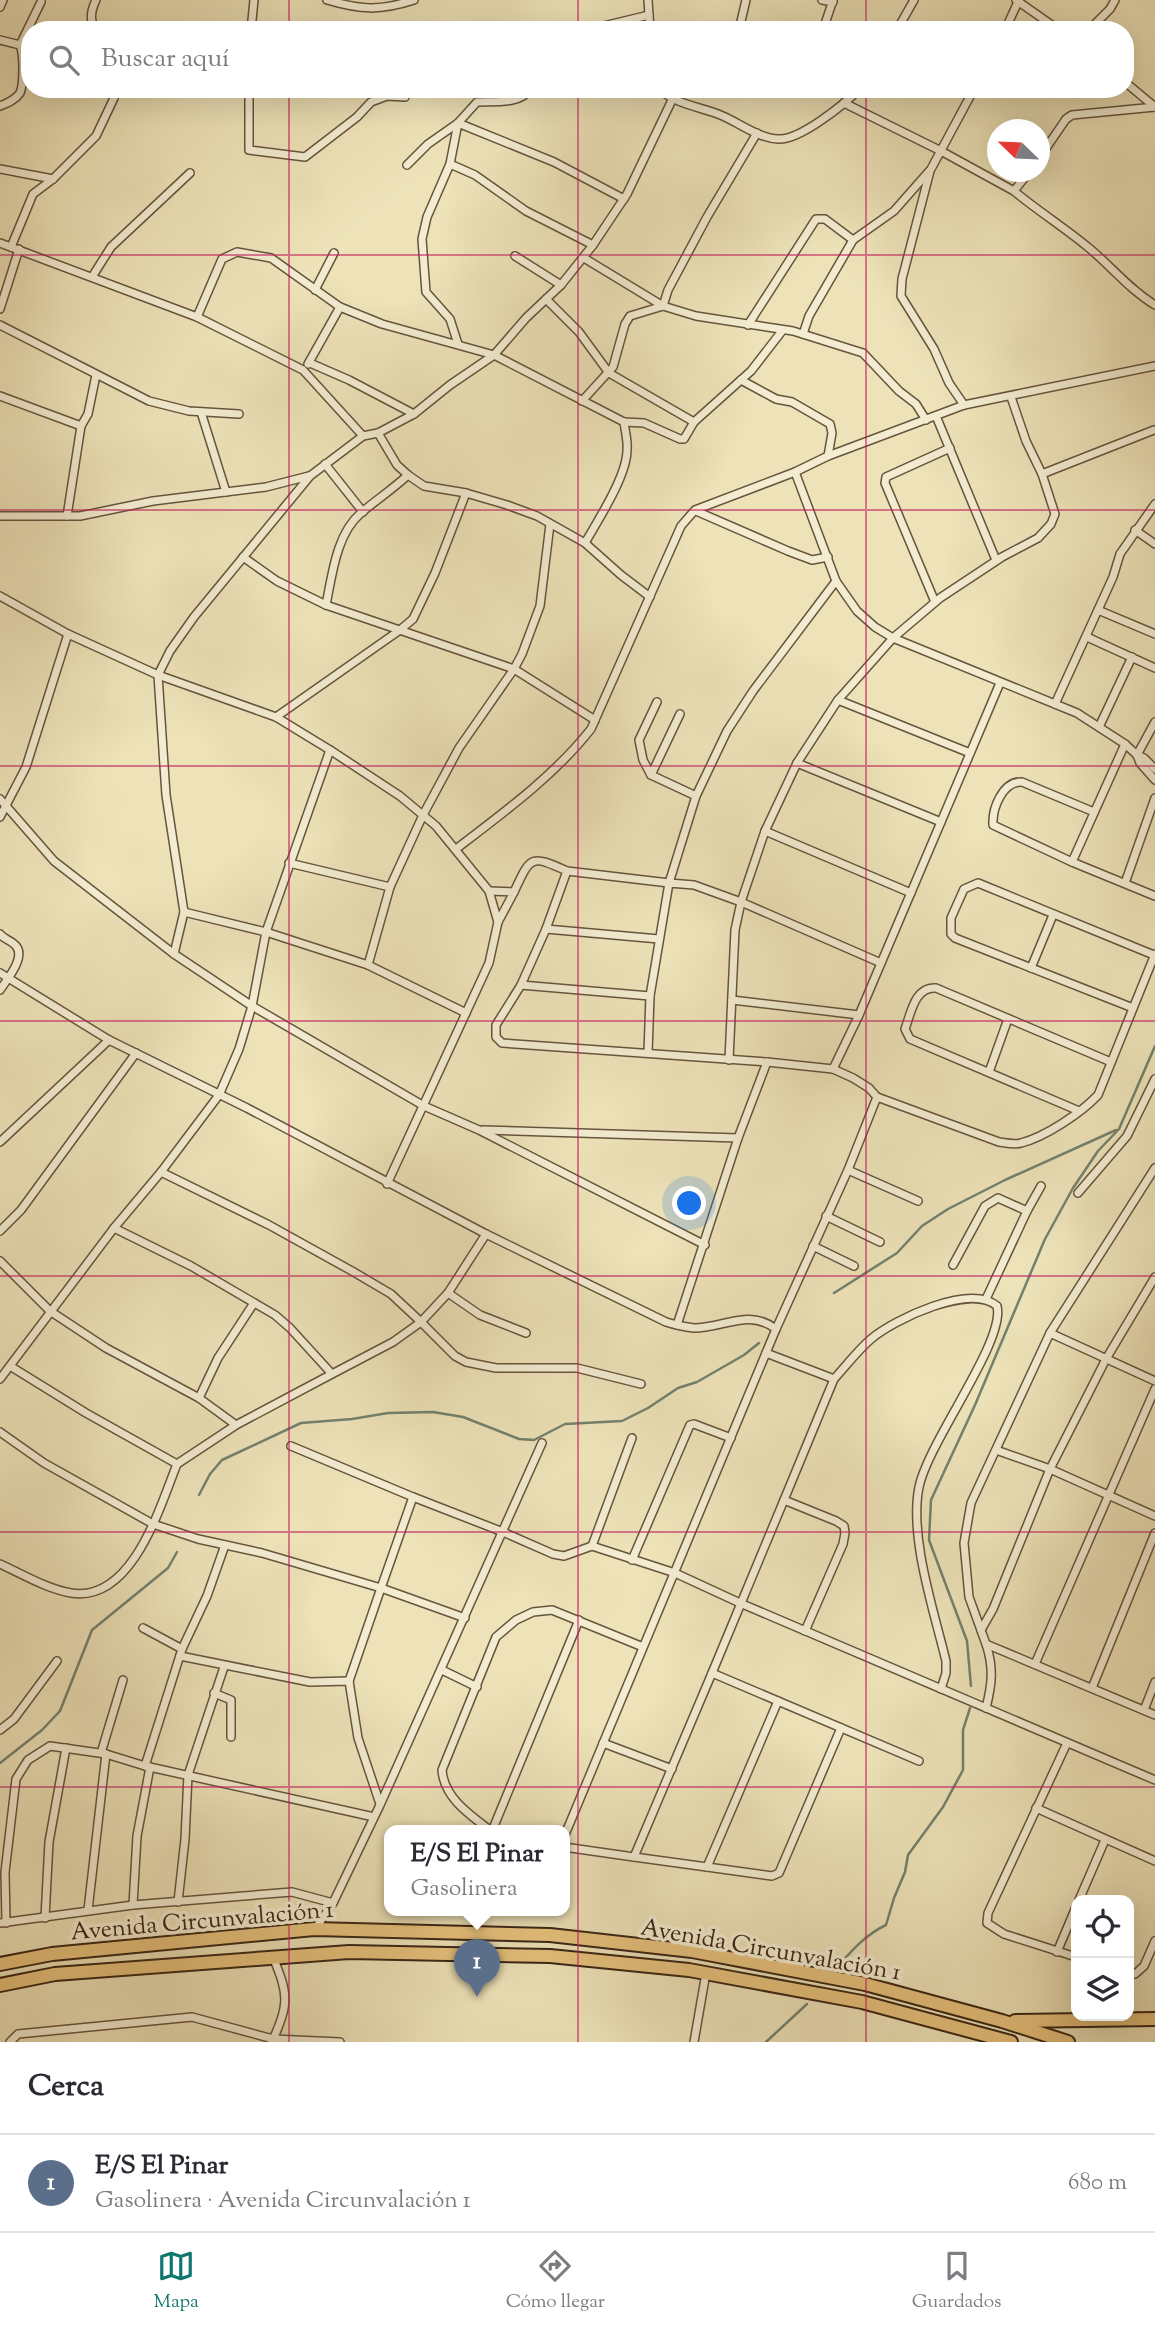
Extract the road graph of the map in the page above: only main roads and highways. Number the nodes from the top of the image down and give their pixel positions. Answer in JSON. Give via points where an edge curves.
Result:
{"nodes":[{"id":1,"x":0,"y":1964,"type":"edge"},
{"id":2,"x":0,"y":1984,"type":"edge"},
{"id":3,"x":1155,"y":2020,"type":"edge"},
{"id":4,"x":1002,"y":2021,"type":"junction"},
{"id":5,"x":997,"y":2039,"type":"edge"},
{"id":6,"x":1011,"y":2042,"type":"edge"},
{"id":7,"x":1068,"y":2042,"type":"edge"}],
"edges":[{"from":1,"to":4,"type":"main road","name":"Avenida Circunvalación 1","via":[[52,1954],[314,1929],[550,1935],[692,1951],[865,1984]]},
{"from":2,"to":5,"type":"main road","name":"Avenida Circunvalación 1","via":[[55,1974],[349,1952],[550,1956],[706,1973],[862,2002]]},
{"from":3,"to":4,"type":"main road"},
{"from":4,"to":7,"type":"main road","name":"Avenida Circunvalación 1"},
{"from":5,"to":6,"type":"main road","name":"Avenida Circunvalación 1"}]}
